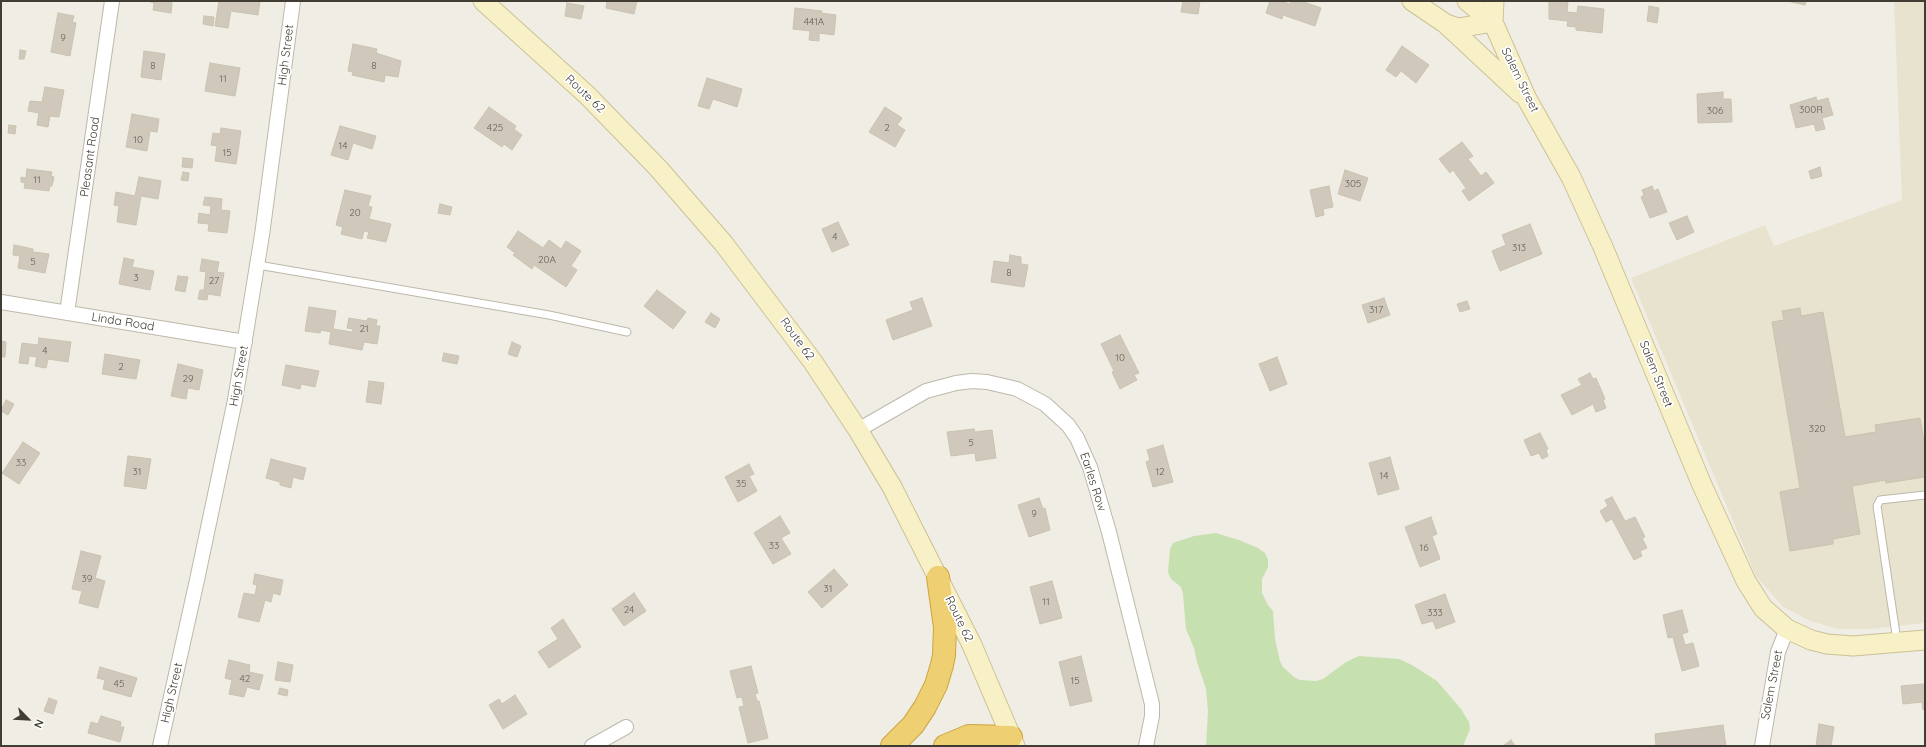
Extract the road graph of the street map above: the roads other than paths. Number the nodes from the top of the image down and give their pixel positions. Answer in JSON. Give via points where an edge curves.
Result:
{"nodes":[{"id":1,"x":112,"y":1,"type":"edge"},
{"id":2,"x":294,"y":1,"type":"edge"},
{"id":3,"x":483,"y":1,"type":"edge"},
{"id":4,"x":1467,"y":1,"type":"edge"},
{"id":5,"x":1494,"y":1,"type":"edge"},
{"id":6,"x":1421,"y":4,"type":"edge"},
{"id":7,"x":1493,"y":22,"type":"junction"},
{"id":8,"x":1446,"y":24,"type":"junction"},
{"id":9,"x":1527,"y":99,"type":"junction"},
{"id":10,"x":258,"y":265,"type":"junction"},
{"id":11,"x":1,"y":302,"type":"edge"},
{"id":12,"x":67,"y":313,"type":"junction"},
{"id":13,"x":627,"y":332,"type":"dead end"},
{"id":14,"x":245,"y":342,"type":"junction"},
{"id":15,"x":858,"y":430,"type":"junction"},
{"id":16,"x":1925,"y":495,"type":"edge"},
{"id":17,"x":938,"y":577,"type":"junction"},
{"id":18,"x":1787,"y":629,"type":"junction"},
{"id":19,"x":1925,"y":640,"type":"edge"},
{"id":20,"x":1897,"y":643,"type":"junction"},
{"id":21,"x":626,"y":727,"type":"dead end"},
{"id":22,"x":1009,"y":743,"type":"edge"},
{"id":23,"x":160,"y":746,"type":"edge"},
{"id":24,"x":592,"y":746,"type":"edge"},
{"id":25,"x":892,"y":746,"type":"edge"},
{"id":26,"x":945,"y":746,"type":"edge"},
{"id":27,"x":1146,"y":746,"type":"edge"},
{"id":28,"x":1762,"y":746,"type":"edge"}],
"edges":[{"from":1,"to":12,"type":"street","name":"Pleasant Road"},
{"from":2,"to":10,"type":"street","name":"High Street"},
{"from":3,"to":15,"type":"street","name":"Route 62","via":[[587,95],[685,198],[770,303]]},
{"from":4,"to":7,"type":"street"},
{"from":5,"to":7,"type":"street","name":"Salem Street"},
{"from":6,"to":8,"type":"street"},
{"from":7,"to":8,"type":"street","via":[[1458,28]]},
{"from":7,"to":9,"type":"street","name":"Salem Street"},
{"from":8,"to":9,"type":"street"},
{"from":9,"to":18,"type":"street","name":"Salem Street","via":[[1555,147],[1593,226],[1702,485],[1746,581],[1763,608]]},
{"from":10,"to":13,"type":"lane","via":[[549,315]]},
{"from":10,"to":14,"type":"street","name":"High Street"},
{"from":11,"to":12,"type":"street","name":"Linda Road"},
{"from":12,"to":14,"type":"street","name":"Linda Road"},
{"from":14,"to":23,"type":"street","name":"High Street","via":[[223,460]]},
{"from":15,"to":17,"type":"street","name":"Route 62","via":[[892,488]]},
{"from":15,"to":27,"type":"street","name":"Earles Row","via":[[926,392],[972,381],[995,383],[1017,389],[1045,404],[1068,425],[1090,467],[1152,704]]},
{"from":16,"to":20,"type":"lane","via":[[1880,500],[1877,506]]},
{"from":17,"to":22,"type":"street","name":"Route 62","via":[[972,645]]},
{"from":17,"to":25,"type":"highway","via":[[945,627],[942,666],[925,707],[906,733]]},
{"from":18,"to":20,"type":"street","via":[[1811,640],[1836,645]]},
{"from":18,"to":28,"type":"street","name":"Salem Street","via":[[1778,652]]},
{"from":19,"to":20,"type":"street"},
{"from":21,"to":24,"type":"street"},
{"from":22,"to":26,"type":"highway","via":[[969,736]]}]}
